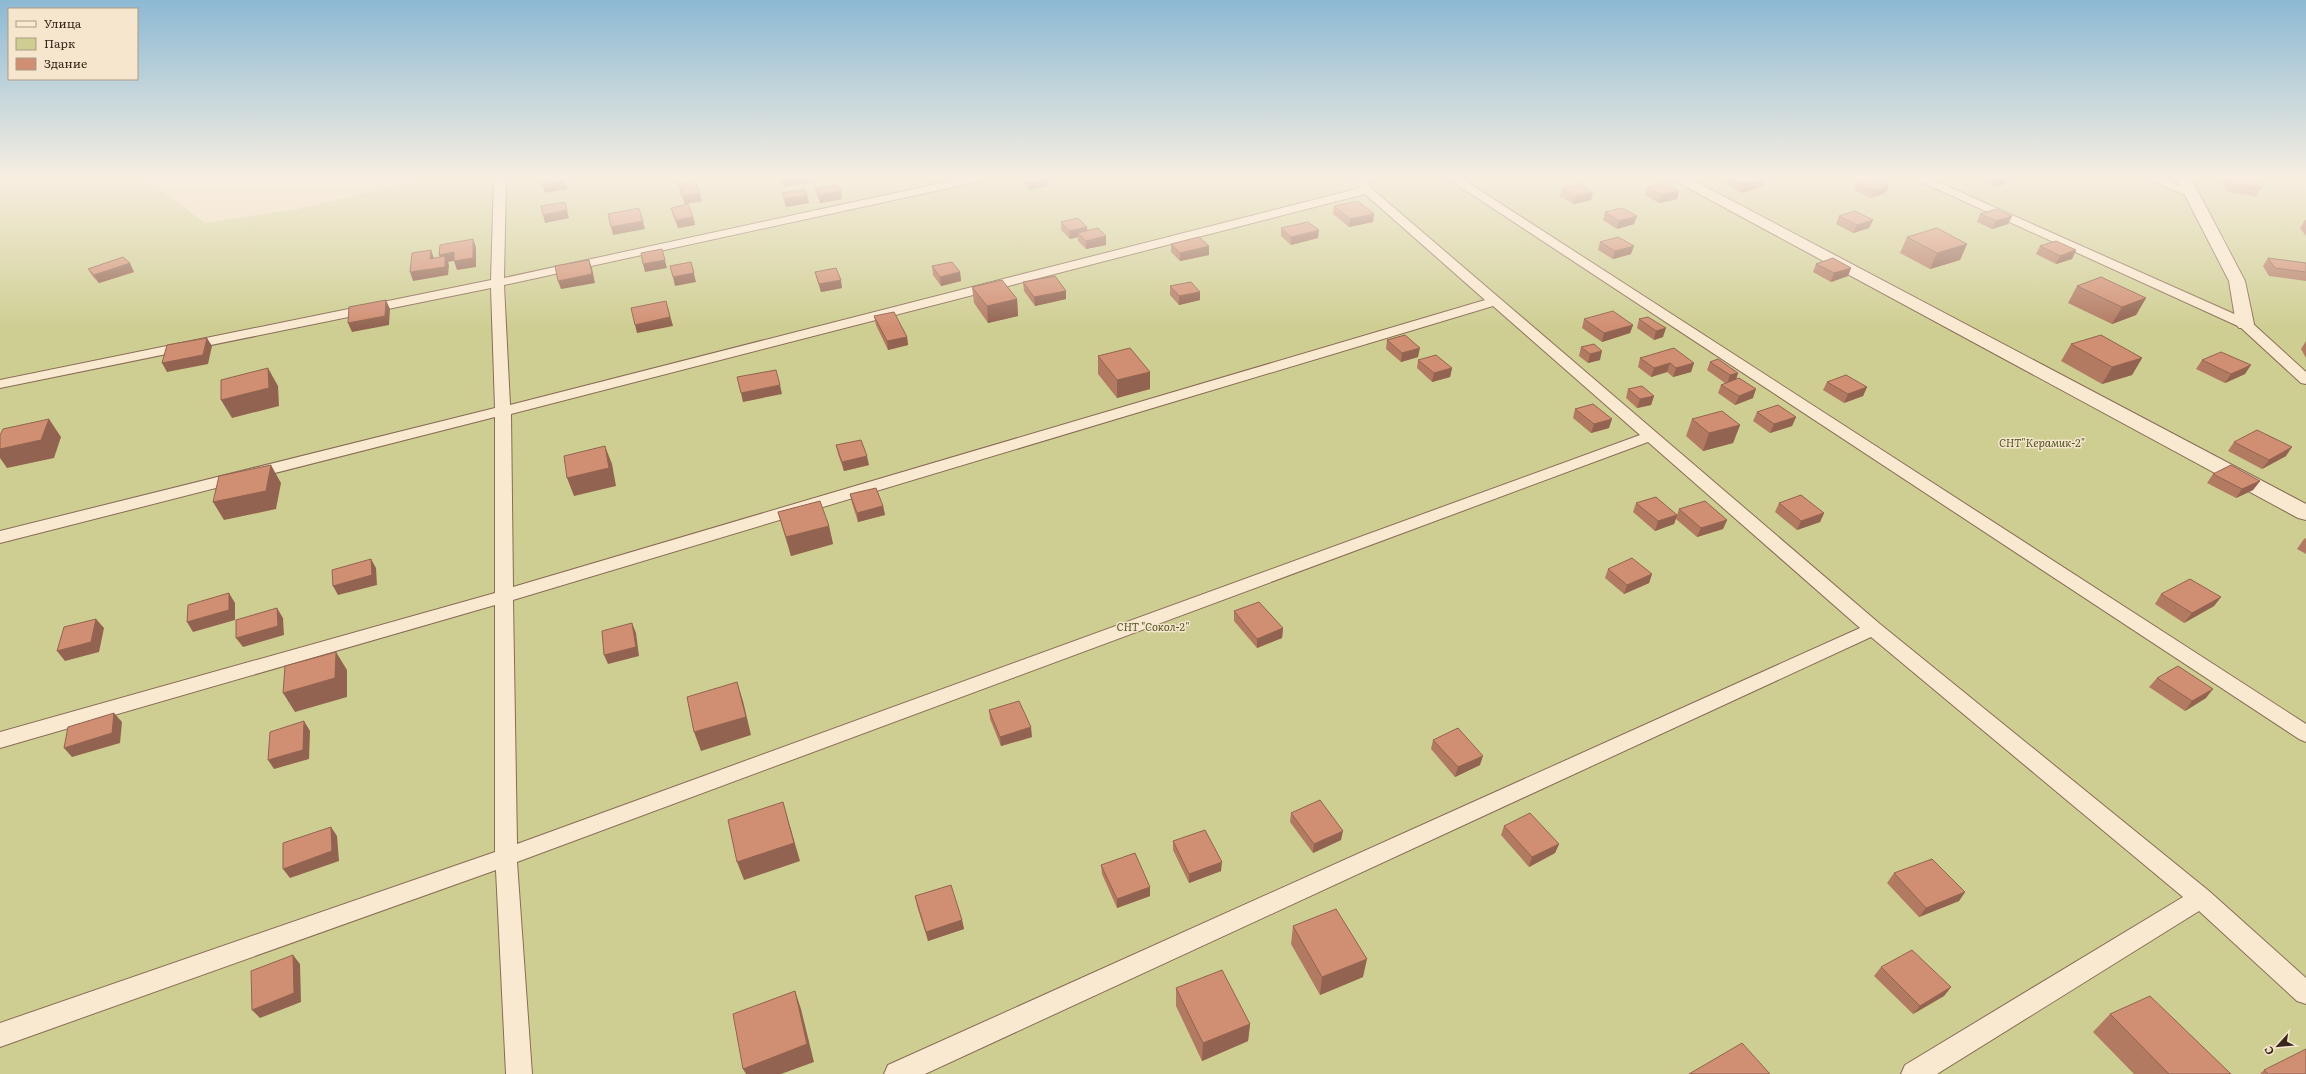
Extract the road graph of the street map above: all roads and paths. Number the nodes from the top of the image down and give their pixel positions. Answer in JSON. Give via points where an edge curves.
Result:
{"nodes":[{"id":1,"x":499,"y":228,"type":"edge"},
{"id":2,"x":750,"y":228,"type":"edge"},
{"id":3,"x":1196,"y":228,"type":"edge"},
{"id":4,"x":1413,"y":228,"type":"edge"},
{"id":5,"x":1530,"y":228,"type":"edge"},
{"id":6,"x":1771,"y":228,"type":"edge"},
{"id":7,"x":2031,"y":228,"type":"edge"},
{"id":8,"x":2208,"y":228,"type":"edge"},
{"id":9,"x":497,"y":283,"type":"junction"},
{"id":10,"x":1496,"y":301,"type":"junction"},
{"id":11,"x":2245,"y":324,"type":"junction"},
{"id":12,"x":2306,"y":380,"type":"edge"},
{"id":13,"x":1,"y":387,"type":"edge"},
{"id":14,"x":503,"y":411,"type":"junction"},
{"id":15,"x":1651,"y":436,"type":"junction"},
{"id":16,"x":2306,"y":513,"type":"edge"},
{"id":17,"x":0,"y":537,"type":"edge"},
{"id":18,"x":505,"y":596,"type":"junction"},
{"id":19,"x":1873,"y":629,"type":"junction"},
{"id":20,"x":2306,"y":734,"type":"edge"},
{"id":21,"x":0,"y":740,"type":"edge"},
{"id":22,"x":506,"y":857,"type":"junction"},
{"id":23,"x":2202,"y":898,"type":"junction"},
{"id":24,"x":2306,"y":993,"type":"edge"},
{"id":25,"x":0,"y":1035,"type":"edge"},
{"id":26,"x":519,"y":1074,"type":"edge"},
{"id":27,"x":897,"y":1074,"type":"edge"},
{"id":28,"x":1914,"y":1074,"type":"edge"}],
"edges":[{"from":1,"to":9,"type":"lane"},
{"from":2,"to":9,"type":"lane"},
{"from":3,"to":14,"type":"lane"},
{"from":4,"to":10,"type":"lane"},
{"from":5,"to":20,"type":"lane"},
{"from":6,"to":16,"type":"street"},
{"from":7,"to":11,"type":"lane"},
{"from":8,"to":11,"type":"street","via":[[2236,282]]},
{"from":9,"to":13,"type":"lane"},
{"from":9,"to":14,"type":"lane"},
{"from":10,"to":15,"type":"lane"},
{"from":10,"to":18,"type":"lane"},
{"from":11,"to":12,"type":"lane"},
{"from":14,"to":17,"type":"lane"},
{"from":14,"to":18,"type":"lane"},
{"from":15,"to":19,"type":"lane"},
{"from":15,"to":22,"type":"lane"},
{"from":18,"to":21,"type":"lane"},
{"from":18,"to":22,"type":"lane"},
{"from":19,"to":23,"type":"lane"},
{"from":19,"to":27,"type":"lane"},
{"from":22,"to":25,"type":"lane"},
{"from":22,"to":26,"type":"lane"},
{"from":23,"to":24,"type":"lane"},
{"from":23,"to":28,"type":"lane"}]}
